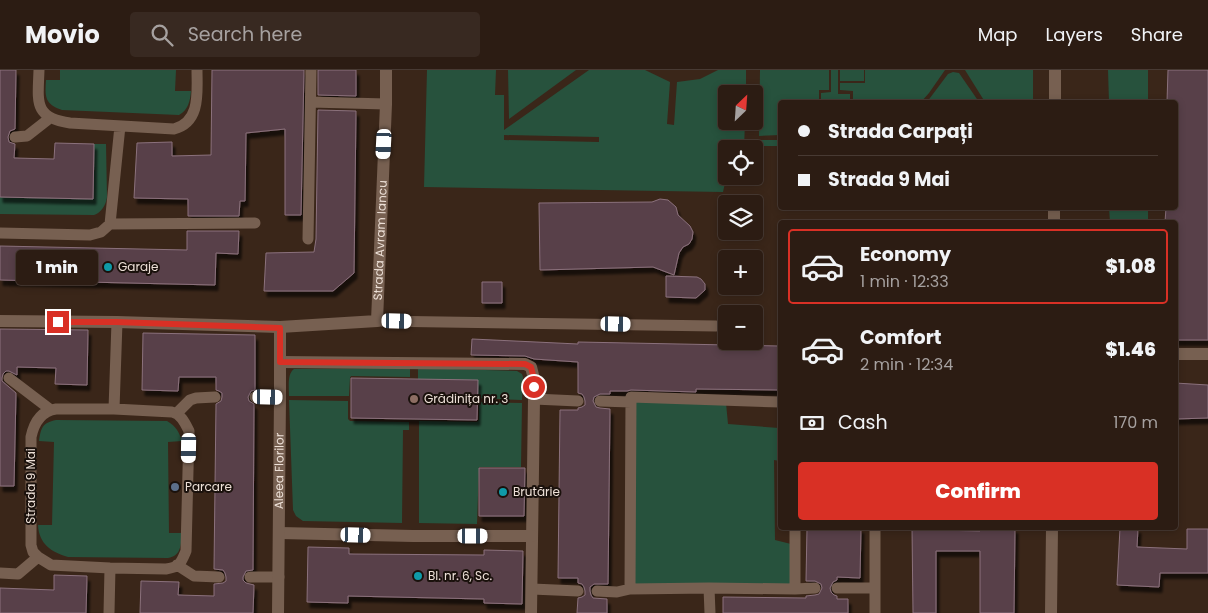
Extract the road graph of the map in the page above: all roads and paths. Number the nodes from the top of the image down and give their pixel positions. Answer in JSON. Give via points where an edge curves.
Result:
{"nodes":[{"id":1,"x":39,"y":70,"type":"edge"},
{"id":2,"x":197,"y":70,"type":"edge"},
{"id":3,"x":311,"y":70,"type":"edge"},
{"id":4,"x":386,"y":70,"type":"edge"},
{"id":5,"x":1055,"y":70,"type":"edge"},
{"id":6,"x":1055,"y":100,"type":"edge"},
{"id":7,"x":310,"y":102,"type":"junction"},
{"id":8,"x":386,"y":104,"type":"junction"},
{"id":9,"x":50,"y":118,"type":"junction"},
{"id":10,"x":120,"y":126,"type":"junction"},
{"id":11,"x":15,"y":137,"type":"dead end"},
{"id":12,"x":255,"y":223,"type":"dead end"},
{"id":13,"x":110,"y":224,"type":"junction"},
{"id":14,"x":0,"y":234,"type":"edge"},
{"id":15,"x":308,"y":239,"type":"dead end"},
{"id":16,"x":0,"y":321,"type":"edge"},
{"id":17,"x":377,"y":321,"type":"junction"},
{"id":18,"x":116,"y":322,"type":"junction"},
{"id":19,"x":716,"y":326,"type":"dead end"},
{"id":20,"x":280,"y":328,"type":"junction"},
{"id":21,"x":1178,"y":354,"type":"edge"},
{"id":22,"x":1208,"y":354,"type":"edge"},
{"id":23,"x":280,"y":362,"type":"junction"},
{"id":24,"x":9,"y":378,"type":"dead end"},
{"id":25,"x":215,"y":397,"type":"dead end"},
{"id":26,"x":255,"y":397,"type":"dead end"},
{"id":27,"x":280,"y":398,"type":"junction"},
{"id":28,"x":534,"y":399,"type":"junction"},
{"id":29,"x":578,"y":401,"type":"dead end"},
{"id":30,"x":600,"y":401,"type":"dead end"},
{"id":31,"x":631,"y":402,"type":"junction"},
{"id":32,"x":778,"y":402,"type":"edge"},
{"id":33,"x":114,"y":409,"type":"junction"},
{"id":34,"x":51,"y":410,"type":"junction"},
{"id":35,"x":178,"y":414,"type":"junction"},
{"id":36,"x":795,"y":530,"type":"edge"},
{"id":37,"x":875,"y":530,"type":"edge"},
{"id":38,"x":1052,"y":530,"type":"edge"},
{"id":39,"x":280,"y":533,"type":"junction"},
{"id":40,"x":532,"y":536,"type":"junction"},
{"id":41,"x":38,"y":557,"type":"junction"},
{"id":42,"x":177,"y":565,"type":"junction"},
{"id":43,"x":110,"y":568,"type":"junction"},
{"id":44,"x":0,"y":573,"type":"edge"},
{"id":45,"x":219,"y":577,"type":"dead end"},
{"id":46,"x":250,"y":577,"type":"dead end"},
{"id":47,"x":279,"y":577,"type":"junction"},
{"id":48,"x":709,"y":588,"type":"junction"},
{"id":49,"x":815,"y":588,"type":"dead end"},
{"id":50,"x":837,"y":588,"type":"dead end"},
{"id":51,"x":875,"y":588,"type":"junction"},
{"id":52,"x":532,"y":589,"type":"junction"},
{"id":53,"x":630,"y":589,"type":"junction"},
{"id":54,"x":795,"y":589,"type":"junction"},
{"id":55,"x":578,"y":590,"type":"dead end"},
{"id":56,"x":597,"y":591,"type":"dead end"},
{"id":57,"x":109,"y":613,"type":"edge"},
{"id":58,"x":278,"y":613,"type":"edge"},
{"id":59,"x":532,"y":613,"type":"edge"},
{"id":60,"x":710,"y":613,"type":"edge"},
{"id":61,"x":875,"y":613,"type":"edge"},
{"id":62,"x":1051,"y":613,"type":"edge"}],
"edges":[{"from":1,"to":9,"type":"lane","via":[[39,104]]},
{"from":2,"to":10,"type":"lane","via":[[196,108],[186,124],[174,128]]},
{"from":3,"to":7,"type":"lane"},
{"from":4,"to":8,"type":"street","name":"Strada Avram Iancu"},
{"from":5,"to":6,"type":"street"},
{"from":7,"to":8,"type":"lane"},
{"from":7,"to":15,"type":"lane"},
{"from":8,"to":17,"type":"street","name":"Strada Avram Iancu"},
{"from":9,"to":10,"type":"lane","via":[[70,123]]},
{"from":9,"to":11,"type":"lane","via":[[27,136]]},
{"from":10,"to":13,"type":"lane"},
{"from":12,"to":13,"type":"lane"},
{"from":13,"to":14,"type":"lane","via":[[101,232],[90,235]]},
{"from":16,"to":18,"type":"street"},
{"from":17,"to":19,"type":"lane"},
{"from":17,"to":20,"type":"street"},
{"from":18,"to":20,"type":"street"},
{"from":18,"to":33,"type":"lane"},
{"from":20,"to":23,"type":"street","name":"Aleea Florilor"},
{"from":21,"to":22,"type":"street"},
{"from":23,"to":27,"type":"street","name":"Aleea Florilor"},
{"from":23,"to":28,"type":"street","via":[[525,364],[531,367]]},
{"from":24,"to":34,"type":"lane"},
{"from":25,"to":35,"type":"lane","via":[[190,400]]},
{"from":26,"to":27,"type":"lane"},
{"from":27,"to":39,"type":"street","name":"Aleea Florilor"},
{"from":28,"to":29,"type":"lane"},
{"from":28,"to":40,"type":"street"},
{"from":30,"to":31,"type":"lane"},
{"from":31,"to":32,"type":"lane","via":[[631,397]]},
{"from":31,"to":53,"type":"lane"},
{"from":33,"to":34,"type":"lane"},
{"from":33,"to":35,"type":"lane"},
{"from":34,"to":41,"type":"lane","name":"Strada 9 Mai","via":[[36,422],[31,437],[30,545]]},
{"from":35,"to":42,"type":"lane","via":[[189,430],[186,551]]},
{"from":36,"to":54,"type":"lane"},
{"from":37,"to":51,"type":"lane"},
{"from":38,"to":62,"type":"street"},
{"from":39,"to":40,"type":"street"},
{"from":39,"to":47,"type":"street","name":"Aleea Florilor"},
{"from":40,"to":52,"type":"street"},
{"from":41,"to":43,"type":"lane","via":[[51,565]]},
{"from":41,"to":44,"type":"lane","via":[[18,574]]},
{"from":42,"to":43,"type":"lane","via":[[166,569]]},
{"from":42,"to":45,"type":"lane","via":[[194,576]]},
{"from":43,"to":57,"type":"lane"},
{"from":46,"to":47,"type":"lane"},
{"from":47,"to":58,"type":"street","name":"Aleea Florilor"},
{"from":48,"to":53,"type":"lane"},
{"from":48,"to":54,"type":"lane"},
{"from":48,"to":60,"type":"lane"},
{"from":49,"to":54,"type":"lane"},
{"from":50,"to":51,"type":"lane"},
{"from":51,"to":61,"type":"lane"},
{"from":52,"to":55,"type":"lane"},
{"from":52,"to":59,"type":"street"},
{"from":53,"to":56,"type":"lane"}]}
